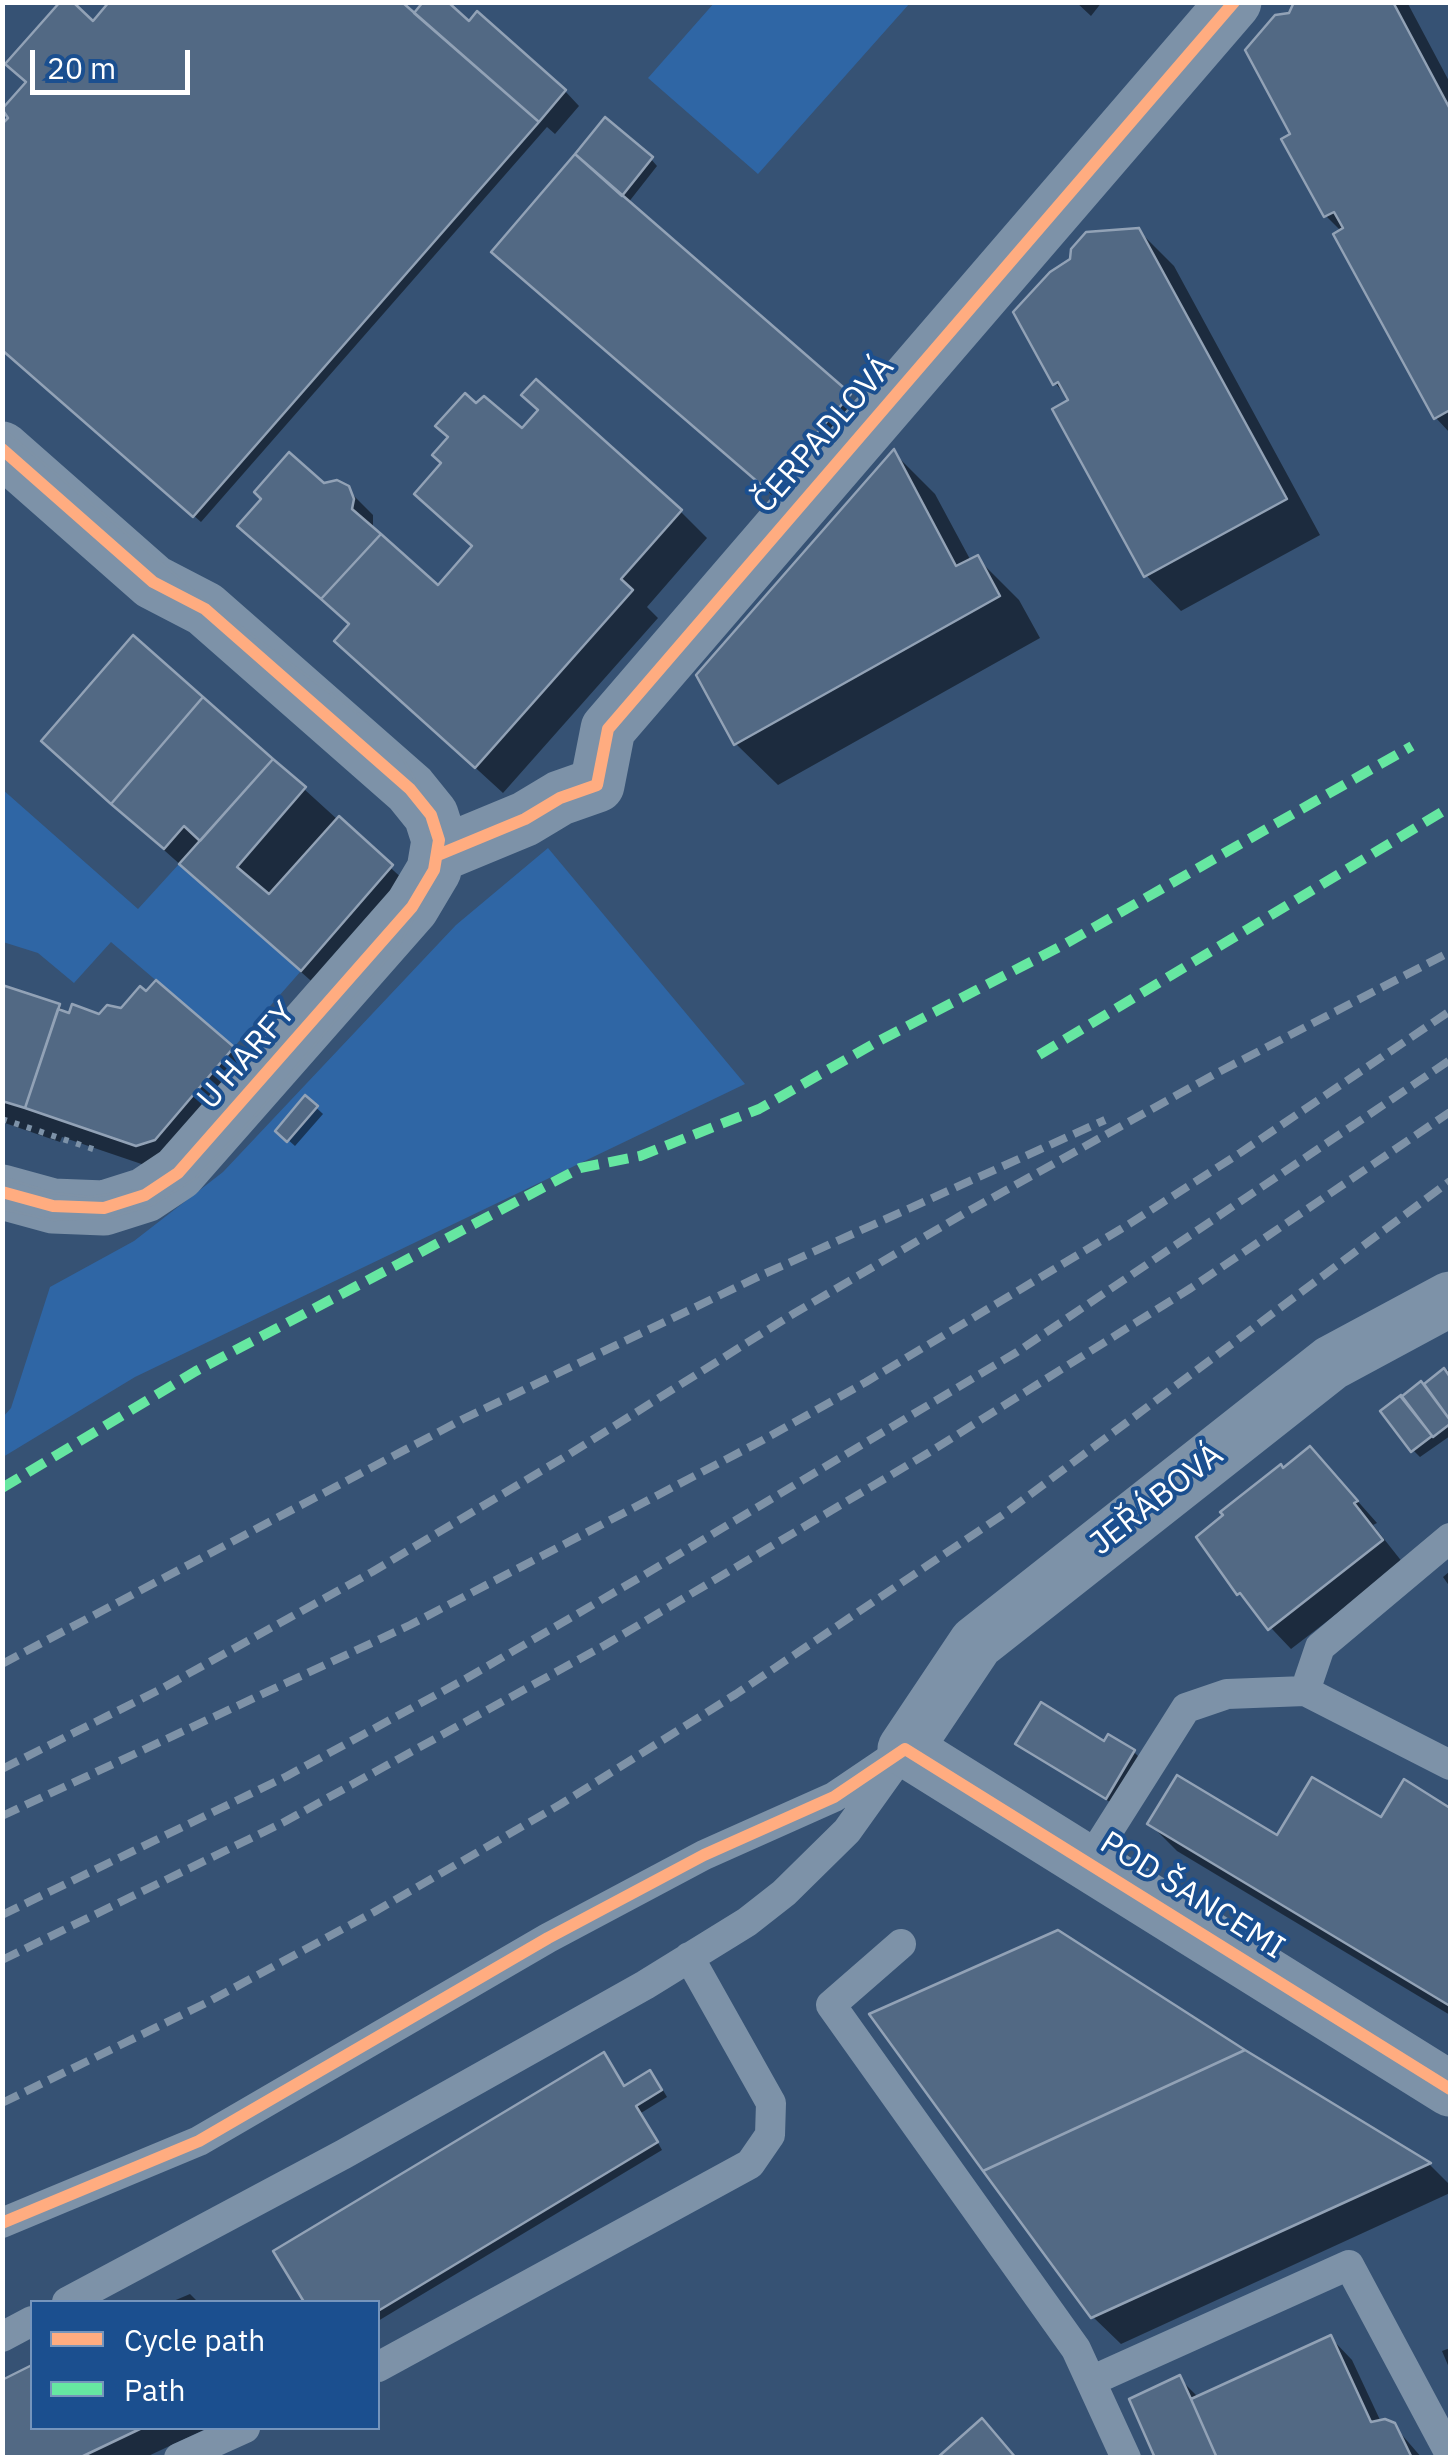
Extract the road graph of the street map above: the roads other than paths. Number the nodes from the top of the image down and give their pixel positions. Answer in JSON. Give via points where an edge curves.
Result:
{"nodes":[{"id":1,"x":1234,"y":2,"type":"edge"},
{"id":2,"x":2,"y":449,"type":"edge"},
{"id":3,"x":434,"y":835,"type":"junction"},
{"id":4,"x":2,"y":1192,"type":"edge"},
{"id":5,"x":1450,"y":1299,"type":"edge"},
{"id":6,"x":1450,"y":1538,"type":"edge"},
{"id":7,"x":1306,"y":1691,"type":"junction"},
{"id":8,"x":905,"y":1749,"type":"junction"},
{"id":9,"x":1450,"y":1765,"type":"edge"},
{"id":10,"x":1088,"y":1863,"type":"junction"},
{"id":11,"x":901,"y":1944,"type":"dead end"},
{"id":12,"x":689,"y":1958,"type":"junction"},
{"id":13,"x":1450,"y":2089,"type":"edge"},
{"id":14,"x":2,"y":2223,"type":"edge"},
{"id":15,"x":71,"y":2300,"type":"edge"},
{"id":16,"x":30,"y":2322,"type":"edge"},
{"id":17,"x":2,"y":2338,"type":"edge"},
{"id":18,"x":380,"y":2366,"type":"edge"},
{"id":19,"x":1091,"y":2382,"type":"junction"},
{"id":20,"x":240,"y":2430,"type":"edge"},
{"id":21,"x":1450,"y":2454,"type":"edge"},
{"id":22,"x":179,"y":2458,"type":"edge"},
{"id":23,"x":1126,"y":2458,"type":"edge"}],
"edges":[{"from":1,"to":3,"type":"street","name":"ČERPADLOVÁ","via":[[608,728],[597,785],[526,819]]},
{"from":2,"to":3,"type":"street","via":[[153,582],[204,609],[410,789]]},
{"from":3,"to":4,"type":"street","name":"U HARFY","via":[[428,883],[412,907],[178,1173],[145,1195],[104,1208],[53,1206]]},
{"from":5,"to":8,"type":"street","name":"JEŘÁBOVÁ","via":[[1330,1363],[976,1643]]},
{"from":6,"to":7,"type":"lane","via":[[1320,1647]]},
{"from":7,"to":9,"type":"lane"},
{"from":7,"to":10,"type":"lane","via":[[1227,1694],[1186,1708]]},
{"from":8,"to":10,"type":"street","name":"POD ŠANCEMI"},
{"from":8,"to":12,"type":"lane","via":[[847,1830],[784,1893]]},
{"from":8,"to":14,"type":"lane","via":[[834,1797],[704,1855],[548,1938],[199,2141]]},
{"from":10,"to":13,"type":"street","name":"POD ŠANCEMI"},
{"from":11,"to":19,"type":"lane","via":[[831,2005],[1076,2350]]},
{"from":12,"to":15,"type":"lane"},
{"from":12,"to":18,"type":"lane","via":[[771,2103],[770,2135],[750,2164]]},
{"from":16,"to":17,"type":"lane"},
{"from":19,"to":21,"type":"lane","via":[[1349,2265]]},
{"from":19,"to":23,"type":"lane"},
{"from":20,"to":22,"type":"lane"}]}
